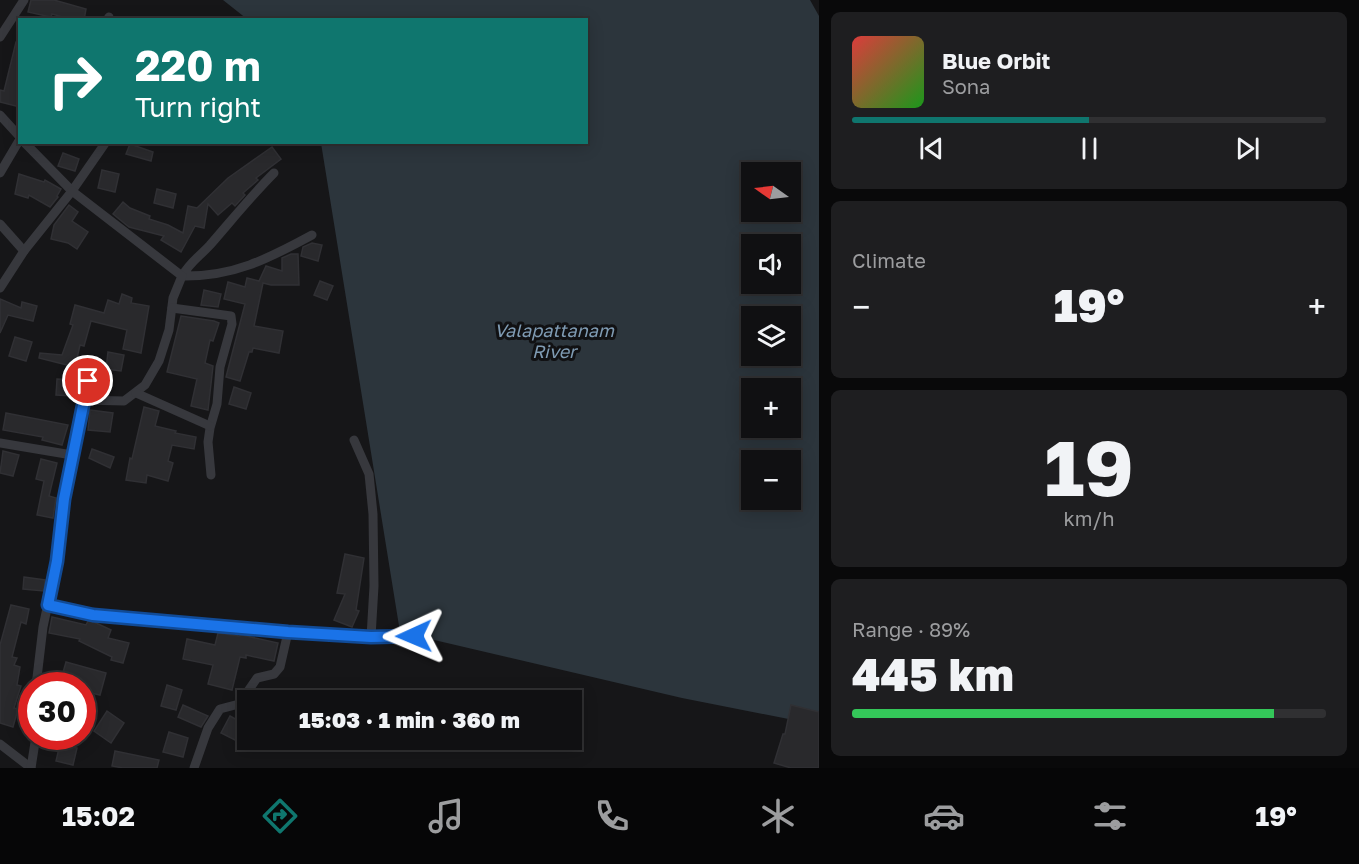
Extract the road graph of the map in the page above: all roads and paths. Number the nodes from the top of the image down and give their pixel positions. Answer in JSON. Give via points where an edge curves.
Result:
{"nodes":[{"id":1,"x":24,"y":0,"type":"edge"},
{"id":2,"x":0,"y":37,"type":"edge"},
{"id":3,"x":0,"y":115,"type":"edge"},
{"id":4,"x":18,"y":136,"type":"edge"},
{"id":5,"x":18,"y":142,"type":"edge"},
{"id":6,"x":26,"y":144,"type":"edge"},
{"id":7,"x":105,"y":144,"type":"edge"},
{"id":8,"x":0,"y":173,"type":"edge"},
{"id":9,"x":274,"y":173,"type":"dead end"},
{"id":10,"x":72,"y":191,"type":"junction"},
{"id":11,"x":0,"y":224,"type":"edge"},
{"id":12,"x":312,"y":235,"type":"dead end"},
{"id":13,"x":24,"y":251,"type":"junction"},
{"id":14,"x":182,"y":276,"type":"junction"},
{"id":15,"x":0,"y":288,"type":"edge"},
{"id":16,"x":172,"y":308,"type":"junction"},
{"id":17,"x":92,"y":361,"type":"dead end"},
{"id":18,"x":136,"y":393,"type":"junction"},
{"id":19,"x":83,"y":400,"type":"junction"},
{"id":20,"x":210,"y":426,"type":"junction"},
{"id":21,"x":354,"y":440,"type":"dead end"},
{"id":22,"x":0,"y":443,"type":"edge"},
{"id":23,"x":72,"y":455,"type":"junction"},
{"id":24,"x":211,"y":475,"type":"dead end"},
{"id":25,"x":48,"y":605,"type":"junction"},
{"id":26,"x":288,"y":632,"type":"junction"},
{"id":27,"x":414,"y":636,"type":"dead end"},
{"id":28,"x":371,"y":637,"type":"junction"},
{"id":29,"x":38,"y":672,"type":"edge"},
{"id":30,"x":0,"y":744,"type":"edge"},
{"id":31,"x":34,"y":750,"type":"edge"},
{"id":32,"x":31,"y":768,"type":"edge"},
{"id":33,"x":194,"y":768,"type":"edge"}],
"edges":[{"from":1,"to":2,"type":"street"},
{"from":3,"to":4,"type":"street"},
{"from":5,"to":8,"type":"street"},
{"from":6,"to":10,"type":"street"},
{"from":7,"to":10,"type":"street"},
{"from":9,"to":14,"type":"street"},
{"from":10,"to":13,"type":"street"},
{"from":10,"to":14,"type":"street"},
{"from":11,"to":13,"type":"street"},
{"from":12,"to":14,"type":"street","via":[[237,271]]},
{"from":13,"to":15,"type":"street"},
{"from":14,"to":16,"type":"street"},
{"from":16,"to":18,"type":"street","via":[[159,361]]},
{"from":16,"to":20,"type":"street","via":[[231,316]]},
{"from":17,"to":19,"type":"street"},
{"from":18,"to":19,"type":"street","via":[[124,401]]},
{"from":18,"to":20,"type":"street"},
{"from":19,"to":23,"type":"street"},
{"from":20,"to":24,"type":"street"},
{"from":21,"to":28,"type":"street","via":[[369,474],[373,513]]},
{"from":22,"to":23,"type":"street"},
{"from":23,"to":25,"type":"street"},
{"from":25,"to":26,"type":"street","via":[[93,615]]},
{"from":25,"to":29,"type":"street"},
{"from":26,"to":28,"type":"street"},
{"from":26,"to":33,"type":"street","via":[[280,668],[274,674],[257,678],[239,704],[220,709]]},
{"from":27,"to":28,"type":"street"},
{"from":30,"to":32,"type":"street"},
{"from":31,"to":32,"type":"street"}]}
